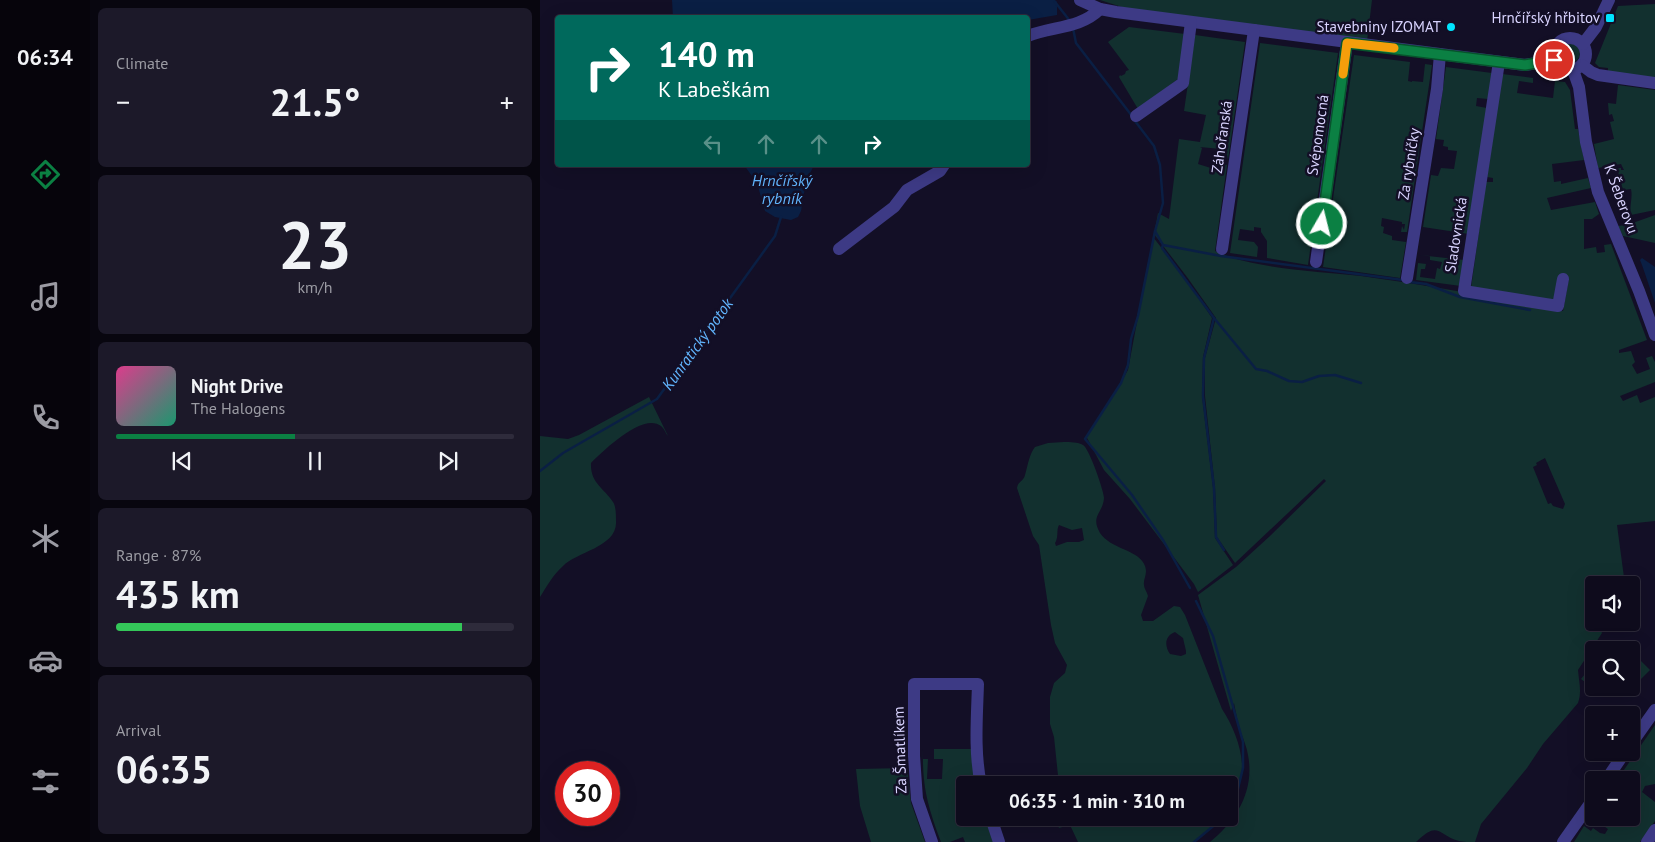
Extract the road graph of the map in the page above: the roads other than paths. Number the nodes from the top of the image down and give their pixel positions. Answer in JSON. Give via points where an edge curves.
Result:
{"nodes":[{"id":1,"x":1080,"y":0,"type":"edge"},
{"id":2,"x":1609,"y":0,"type":"edge"},
{"id":3,"x":1100,"y":9,"type":"junction"},
{"id":4,"x":1191,"y":22,"type":"junction"},
{"id":5,"x":1254,"y":30,"type":"junction"},
{"id":6,"x":1030,"y":35,"type":"edge"},
{"id":7,"x":1347,"y":43,"type":"junction"},
{"id":8,"x":1583,"y":44,"type":"junction"},
{"id":9,"x":1440,"y":54,"type":"junction"},
{"id":10,"x":1554,"y":60,"type":"junction"},
{"id":11,"x":1499,"y":62,"type":"junction"},
{"id":12,"x":1578,"y":68,"type":"junction"},
{"id":13,"x":1598,"y":75,"type":"junction"},
{"id":14,"x":1655,"y":83,"type":"edge"},
{"id":15,"x":1579,"y":90,"type":"junction"},
{"id":16,"x":1136,"y":116,"type":"dead end"},
{"id":17,"x":943,"y":167,"type":"edge"},
{"id":18,"x":839,"y":249,"type":"dead end"},
{"id":19,"x":1222,"y":249,"type":"dead end"},
{"id":20,"x":1316,"y":262,"type":"dead end"},
{"id":21,"x":1408,"y":278,"type":"dead end"},
{"id":22,"x":1564,"y":279,"type":"dead end"},
{"id":23,"x":1655,"y":335,"type":"edge"},
{"id":24,"x":1655,"y":710,"type":"edge"},
{"id":25,"x":1640,"y":731,"type":"edge"},
{"id":26,"x":980,"y":776,"type":"edge"},
{"id":27,"x":1585,"y":811,"type":"edge"},
{"id":28,"x":994,"y":826,"type":"edge"},
{"id":29,"x":1655,"y":830,"type":"edge"},
{"id":30,"x":932,"y":842,"type":"edge"},
{"id":31,"x":999,"y":842,"type":"edge"},
{"id":32,"x":1563,"y":842,"type":"edge"},
{"id":33,"x":1646,"y":842,"type":"edge"}],
"edges":[{"from":1,"to":3,"type":"street"},
{"from":2,"to":8,"type":"street","via":[[1596,27]]},
{"from":3,"to":4,"type":"street"},
{"from":3,"to":6,"type":"street","via":[[1078,23]]},
{"from":4,"to":5,"type":"street"},
{"from":4,"to":16,"type":"street","via":[[1183,83]]},
{"from":5,"to":7,"type":"street"},
{"from":5,"to":19,"type":"street","name":"Záhořanská"},
{"from":7,"to":9,"type":"street"},
{"from":7,"to":20,"type":"street","name":"Svépomocná"},
{"from":8,"to":10,"type":"street","via":[[1571,38],[1562,40],[1555,47]]},
{"from":8,"to":12,"type":"street","via":[[1586,53]]},
{"from":9,"to":11,"type":"street"},
{"from":9,"to":21,"type":"street","name":"Za rybníčky"},
{"from":10,"to":11,"type":"street","via":[[1525,65]]},
{"from":10,"to":12,"type":"street","via":[[1560,68]]},
{"from":11,"to":22,"type":"street","name":"Sladovnická","via":[[1464,291],[1558,306]]},
{"from":12,"to":13,"type":"street"},
{"from":12,"to":15,"type":"street","name":"K Šeberovu"},
{"from":13,"to":14,"type":"street"},
{"from":13,"to":15,"type":"street","via":[[1586,80]]},
{"from":15,"to":23,"type":"street","name":"K Šeberovu","via":[[1586,142],[1598,192]]},
{"from":17,"to":18,"type":"street","via":[[907,190],[894,207]]},
{"from":24,"to":25,"type":"street"},
{"from":26,"to":30,"type":"street","name":"Za Šmatlíkem","via":[[978,684],[914,684],[917,799]]},
{"from":27,"to":32,"type":"street"},
{"from":28,"to":31,"type":"street"},
{"from":29,"to":33,"type":"street"}]}
